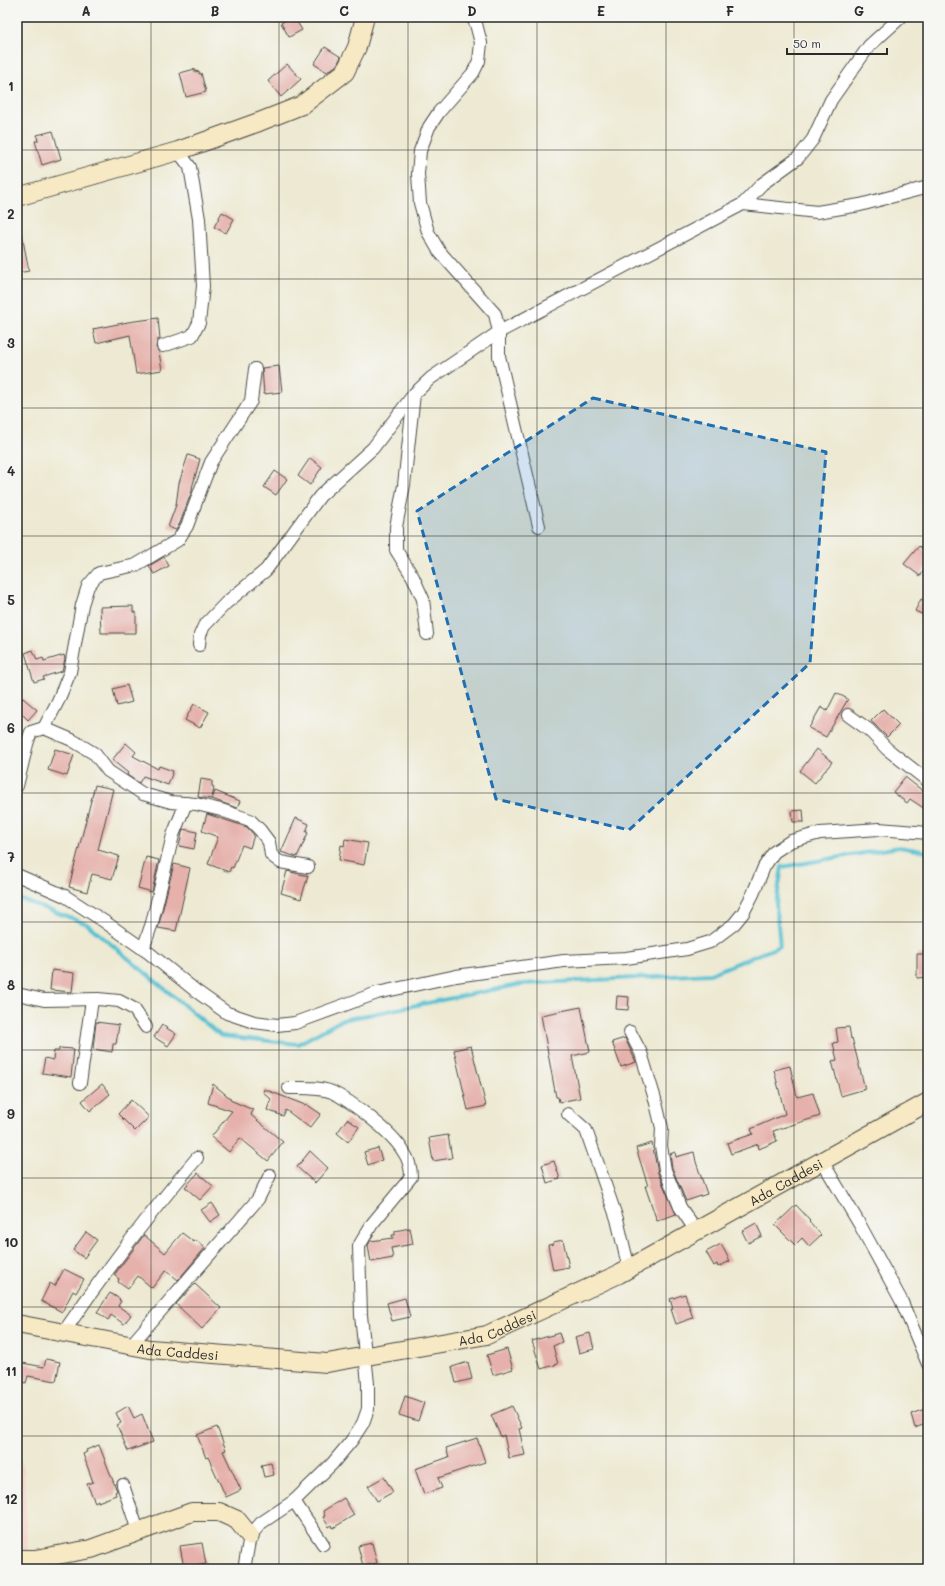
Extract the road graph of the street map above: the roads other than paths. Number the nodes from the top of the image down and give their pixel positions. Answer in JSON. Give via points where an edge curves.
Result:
{"nodes":[{"id":1,"x":365,"y":17,"type":"edge"},
{"id":2,"x":472,"y":17,"type":"edge"},
{"id":3,"x":901,"y":17,"type":"edge"},
{"id":4,"x":178,"y":151,"type":"junction"},
{"id":5,"x":928,"y":187,"type":"edge"},
{"id":6,"x":17,"y":197,"type":"edge"},
{"id":7,"x":742,"y":204,"type":"junction"},
{"id":8,"x":499,"y":332,"type":"junction"},
{"id":9,"x":163,"y":346,"type":"dead end"},
{"id":10,"x":255,"y":369,"type":"dead end"},
{"id":11,"x":414,"y":394,"type":"junction"},
{"id":12,"x":539,"y":526,"type":"dead end"},
{"id":13,"x":427,"y":634,"type":"dead end"},
{"id":14,"x":199,"y":645,"type":"dead end"},
{"id":15,"x":848,"y":715,"type":"dead end"},
{"id":16,"x":44,"y":728,"type":"junction"},
{"id":17,"x":928,"y":781,"type":"edge"},
{"id":18,"x":17,"y":786,"type":"edge"},
{"id":19,"x":186,"y":803,"type":"junction"},
{"id":20,"x":928,"y":833,"type":"edge"},
{"id":21,"x":308,"y":868,"type":"dead end"},
{"id":22,"x":17,"y":875,"type":"edge"},
{"id":23,"x":143,"y":949,"type":"junction"},
{"id":24,"x":17,"y":994,"type":"edge"},
{"id":25,"x":92,"y":1000,"type":"junction"},
{"id":26,"x":146,"y":1028,"type":"dead end"},
{"id":27,"x":630,"y":1032,"type":"dead end"},
{"id":28,"x":80,"y":1083,"type":"dead end"},
{"id":29,"x":289,"y":1088,"type":"dead end"},
{"id":30,"x":928,"y":1102,"type":"edge"},
{"id":31,"x":568,"y":1114,"type":"dead end"},
{"id":32,"x":197,"y":1158,"type":"dead end"},
{"id":33,"x":822,"y":1161,"type":"junction"},
{"id":34,"x":270,"y":1175,"type":"dead end"},
{"id":35,"x":696,"y":1231,"type":"junction"},
{"id":36,"x":629,"y":1269,"type":"junction"},
{"id":37,"x":17,"y":1324,"type":"edge"},
{"id":38,"x":63,"y":1333,"type":"junction"},
{"id":39,"x":130,"y":1346,"type":"junction"},
{"id":40,"x":365,"y":1356,"type":"junction"},
{"id":41,"x":928,"y":1364,"type":"edge"},
{"id":42,"x":123,"y":1486,"type":"dead end"},
{"id":43,"x":294,"y":1501,"type":"junction"},
{"id":44,"x":138,"y":1531,"type":"junction"},
{"id":45,"x":250,"y":1536,"type":"junction"},
{"id":46,"x":323,"y":1544,"type":"dead end"},
{"id":47,"x":17,"y":1559,"type":"edge"},
{"id":48,"x":244,"y":1569,"type":"edge"}],
"edges":[{"from":1,"to":4,"type":"main road","via":[[357,47],[345,72],[302,105]]},
{"from":2,"to":8,"type":"street","via":[[481,44],[479,61],[473,73],[439,112],[429,128],[420,151],[420,203],[428,232],[438,251],[495,314]]},
{"from":3,"to":7,"type":"street","via":[[869,46],[831,100],[813,139],[798,158],[762,184]]},
{"from":4,"to":6,"type":"main road"},
{"from":4,"to":9,"type":"street","via":[[190,167],[199,219],[203,286],[199,323],[192,336]]},
{"from":5,"to":7,"type":"street","via":[[860,205],[817,212]]},
{"from":7,"to":8,"type":"street"},
{"from":8,"to":11,"type":"street","via":[[431,378]]},
{"from":8,"to":12,"type":"street","via":[[499,356]]},
{"from":10,"to":16,"type":"street","via":[[251,401],[211,462],[187,526],[178,540],[136,565],[99,573],[88,586],[70,672]]},
{"from":11,"to":13,"type":"street","via":[[404,485],[396,527],[396,550],[423,599]]},
{"from":11,"to":14,"type":"street","via":[[372,448],[320,496],[266,570],[226,603],[204,626]]},
{"from":15,"to":17,"type":"street"},
{"from":16,"to":18,"type":"street","via":[[31,732]]},
{"from":16,"to":19,"type":"street","via":[[72,740],[95,754],[108,771],[143,794],[171,802]]},
{"from":19,"to":21,"type":"street","via":[[221,810],[250,820],[269,842],[271,855],[280,862]]},
{"from":19,"to":23,"type":"street","via":[[173,835],[152,923]]},
{"from":20,"to":23,"type":"street","via":[[879,829],[820,833],[791,841],[774,852],[767,862],[750,900],[734,924],[710,942],[687,949],[626,958],[564,961],[456,976],[377,993],[295,1023],[262,1023],[227,1013]]},
{"from":22,"to":23,"type":"street","via":[[65,896]]},
{"from":24,"to":25,"type":"street","via":[[44,1000]]},
{"from":25,"to":26,"type":"street","via":[[119,1001],[134,1009]]},
{"from":25,"to":28,"type":"street"},
{"from":27,"to":35,"type":"street","via":[[641,1053],[655,1099],[662,1128],[661,1146],[665,1170],[680,1207]]},
{"from":29,"to":40,"type":"street","via":[[330,1092],[350,1103],[386,1131],[403,1150],[411,1169],[411,1177],[372,1224],[359,1246]]},
{"from":30,"to":33,"type":"main road","name":"Ada Caddesi"},
{"from":31,"to":36,"type":"street","via":[[586,1130],[617,1219]]},
{"from":32,"to":38,"type":"street","via":[[160,1201],[101,1278]]},
{"from":33,"to":35,"type":"main road","name":"Ada Caddesi"},
{"from":33,"to":41,"type":"street","via":[[901,1300]]},
{"from":34,"to":39,"type":"street","via":[[258,1199]]},
{"from":35,"to":36,"type":"main road","name":"Ada Caddesi"},
{"from":36,"to":40,"type":"main road","name":"Ada Caddesi","via":[[487,1335]]},
{"from":37,"to":38,"type":"main road","name":"Ada Caddesi"},
{"from":38,"to":39,"type":"main road","name":"Ada Caddesi"},
{"from":39,"to":40,"type":"main road","name":"Ada Caddesi","via":[[327,1363]]},
{"from":40,"to":43,"type":"street","via":[[368,1410],[363,1423],[332,1464]]},
{"from":42,"to":44,"type":"street"},
{"from":43,"to":45,"type":"street","via":[[261,1523]]},
{"from":43,"to":46,"type":"street"},
{"from":44,"to":45,"type":"main road","via":[[192,1512],[219,1512],[237,1520]]},
{"from":44,"to":47,"type":"main road","via":[[91,1549],[35,1560]]},
{"from":45,"to":48,"type":"street"}]}
